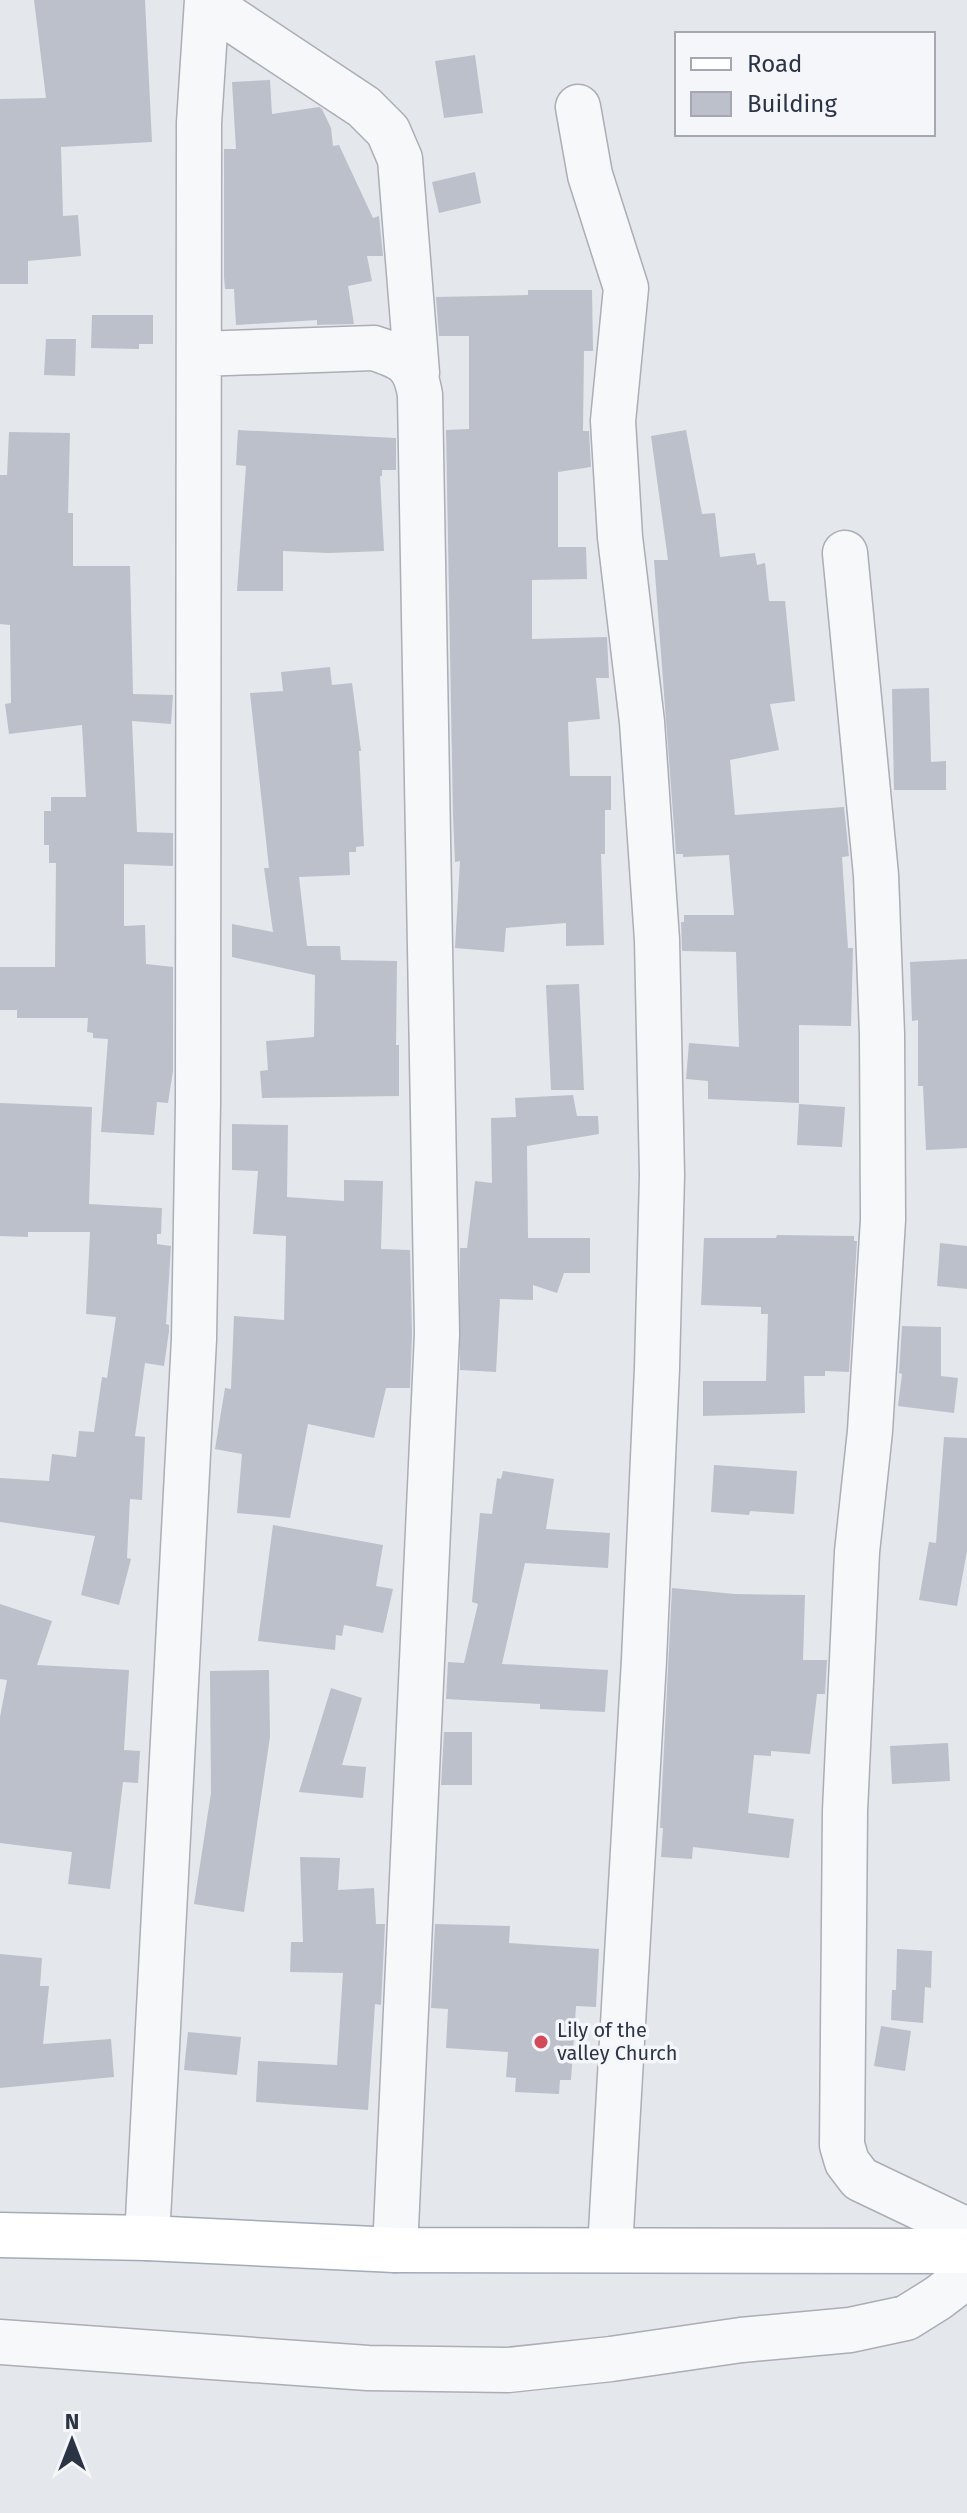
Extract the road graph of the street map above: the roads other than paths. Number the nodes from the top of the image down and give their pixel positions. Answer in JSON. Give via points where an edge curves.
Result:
{"nodes":[{"id":1,"x":207,"y":2,"type":"edge"},
{"id":2,"x":578,"y":107,"type":"dead end"},
{"id":3,"x":199,"y":354,"type":"junction"},
{"id":4,"x":417,"y":373,"type":"junction"},
{"id":5,"x":845,"y":553,"type":"dead end"},
{"id":6,"x":967,"y":2230,"type":"edge"},
{"id":7,"x":0,"y":2235,"type":"edge"},
{"id":8,"x":147,"y":2238,"type":"junction"},
{"id":9,"x":610,"y":2249,"type":"junction"},
{"id":10,"x":395,"y":2250,"type":"junction"},
{"id":11,"x":967,"y":2251,"type":"edge"},
{"id":12,"x":967,"y":2276,"type":"edge"},
{"id":13,"x":0,"y":2342,"type":"edge"}],
"edges":[{"from":1,"to":3,"type":"street","via":[[199,123]]},
{"from":1,"to":4,"type":"street","via":[[364,107],[388,131],[400,159]]},
{"from":2,"to":9,"type":"street","via":[[590,175],[626,288],[613,421],[657,940],[662,1175],[645,1645]]},
{"from":3,"to":4,"type":"street","via":[[374,348],[397,356]]},
{"from":3,"to":8,"type":"street","via":[[194,1339]]},
{"from":4,"to":10,"type":"street","via":[[437,1334]]},
{"from":5,"to":6,"type":"street","via":[[876,875],[883,1220],[857,1552],[846,1795],[842,2145],[860,2179]]},
{"from":7,"to":8,"type":"main road"},
{"from":8,"to":10,"type":"main road"},
{"from":9,"to":10,"type":"main road"},
{"from":9,"to":11,"type":"main road"},
{"from":12,"to":13,"type":"street","via":[[906,2318],[850,2330],[508,2370],[368,2368]]}]}
